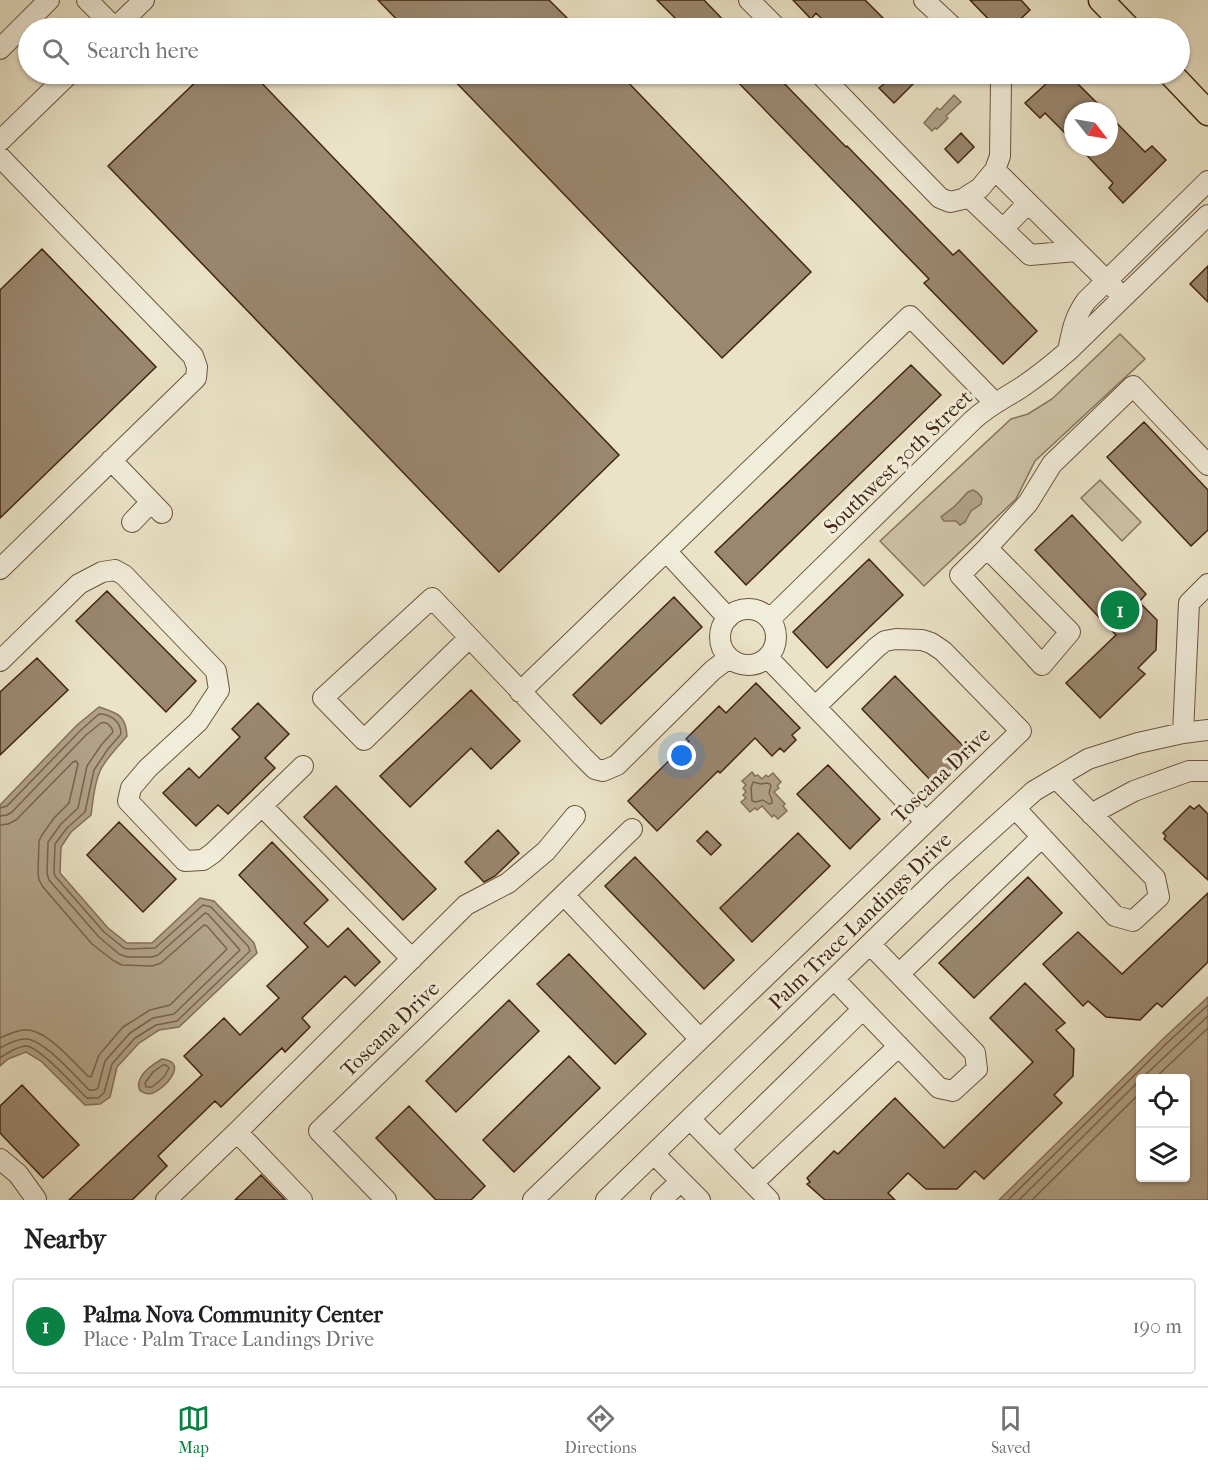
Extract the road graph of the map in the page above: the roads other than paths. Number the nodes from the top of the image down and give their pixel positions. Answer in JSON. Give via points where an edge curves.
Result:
{"nodes":[{"id":1,"x":49,"y":0,"type":"edge"},
{"id":2,"x":87,"y":0,"type":"edge"},
{"id":3,"x":144,"y":0,"type":"edge"},
{"id":4,"x":749,"y":0,"type":"edge"},
{"id":5,"x":924,"y":0,"type":"edge"},
{"id":6,"x":1101,"y":0,"type":"edge"},
{"id":7,"x":31,"y":18,"type":"edge"},
{"id":8,"x":105,"y":18,"type":"edge"},
{"id":9,"x":125,"y":18,"type":"edge"},
{"id":10,"x":767,"y":18,"type":"edge"},
{"id":11,"x":943,"y":18,"type":"edge"},
{"id":12,"x":1118,"y":18,"type":"edge"},
{"id":13,"x":18,"y":31,"type":"edge"},
{"id":14,"x":0,"y":49,"type":"edge"},
{"id":15,"x":59,"y":84,"type":"edge"},
{"id":16,"x":830,"y":84,"type":"edge"},
{"id":17,"x":1001,"y":84,"type":"edge"},
{"id":18,"x":1180,"y":84,"type":"edge"},
{"id":19,"x":1208,"y":113,"type":"edge"},
{"id":20,"x":0,"y":141,"type":"edge"},
{"id":21,"x":0,"y":157,"type":"edge"},
{"id":22,"x":995,"y":170,"type":"junction"},
{"id":23,"x":1208,"y":181,"type":"edge"},
{"id":24,"x":968,"y":196,"type":"junction"},
{"id":25,"x":1028,"y":203,"type":"junction"},
{"id":26,"x":1208,"y":215,"type":"edge"},
{"id":27,"x":1003,"y":229,"type":"junction"},
{"id":28,"x":1076,"y":251,"type":"junction"},
{"id":29,"x":1107,"y":281,"type":"junction"},
{"id":30,"x":1123,"y":297,"type":"junction"},
{"id":31,"x":1068,"y":351,"type":"junction"},
{"id":32,"x":995,"y":403,"type":"junction"},
{"id":33,"x":111,"y":460,"type":"junction"},
{"id":34,"x":1208,"y":465,"type":"edge"},
{"id":35,"x":132,"y":522,"type":"dead end"},
{"id":36,"x":987,"y":548,"type":"junction"},
{"id":37,"x":666,"y":551,"type":"junction"},
{"id":38,"x":0,"y":568,"type":"edge"},
{"id":39,"x":1208,"y":584,"type":"edge"},
{"id":40,"x":728,"y":618,"type":"junction"},
{"id":41,"x":770,"y":619,"type":"junction"},
{"id":42,"x":469,"y":638,"type":"junction"},
{"id":43,"x":729,"y":658,"type":"junction"},
{"id":44,"x":768,"y":658,"type":"junction"},
{"id":45,"x":0,"y":661,"type":"edge"},
{"id":46,"x":520,"y":692,"type":"junction"},
{"id":47,"x":815,"y":707,"type":"junction"},
{"id":48,"x":1208,"y":730,"type":"edge"},
{"id":49,"x":1183,"y":733,"type":"junction"},
{"id":50,"x":303,"y":766,"type":"dead end"},
{"id":51,"x":1208,"y":771,"type":"edge"},
{"id":52,"x":1056,"y":778,"type":"junction"},
{"id":53,"x":262,"y":806,"type":"junction"},
{"id":54,"x":1015,"y":808,"type":"junction"},
{"id":55,"x":1091,"y":814,"type":"junction"},
{"id":56,"x":575,"y":816,"type":"dead end"},
{"id":57,"x":926,"y":822,"type":"junction"},
{"id":58,"x":632,"y":829,"type":"dead end"},
{"id":59,"x":1042,"y":837,"type":"junction"},
{"id":60,"x":564,"y":895,"type":"junction"},
{"id":61,"x":870,"y":944,"type":"junction"},
{"id":62,"x":412,"y":959,"type":"junction"},
{"id":63,"x":899,"y":974,"type":"junction"},
{"id":64,"x":834,"y":979,"type":"junction"},
{"id":65,"x":863,"y":1008,"type":"junction"},
{"id":66,"x":700,"y":1039,"type":"junction"},
{"id":67,"x":899,"y":1046,"type":"junction"},
{"id":68,"x":690,"y":1119,"type":"junction"},
{"id":69,"x":237,"y":1132,"type":"junction"},
{"id":70,"x":720,"y":1149,"type":"junction"},
{"id":71,"x":654,"y":1154,"type":"junction"},
{"id":72,"x":0,"y":1159,"type":"edge"},
{"id":73,"x":681,"y":1180,"type":"junction"},
{"id":74,"x":753,"y":1183,"type":"junction"},
{"id":75,"x":36,"y":1200,"type":"edge"},
{"id":76,"x":166,"y":1200,"type":"edge"},
{"id":77,"x":302,"y":1200,"type":"edge"},
{"id":78,"x":386,"y":1200,"type":"edge"},
{"id":79,"x":533,"y":1200,"type":"edge"},
{"id":80,"x":606,"y":1200,"type":"edge"},
{"id":81,"x":661,"y":1200,"type":"edge"},
{"id":82,"x":700,"y":1200,"type":"edge"},
{"id":83,"x":769,"y":1200,"type":"edge"}],
"edges":[{"from":1,"to":7,"type":"street"},
{"from":2,"to":8,"type":"street"},
{"from":3,"to":9,"type":"street"},
{"from":4,"to":10,"type":"street"},
{"from":5,"to":11,"type":"street"},
{"from":6,"to":12,"type":"main road"},
{"from":13,"to":14,"type":"street"},
{"from":15,"to":20,"type":"street"},
{"from":16,"to":24,"type":"street","via":[[940,198],[950,202]]},
{"from":17,"to":22,"type":"street","via":[[999,156]]},
{"from":18,"to":19,"type":"main road"},
{"from":21,"to":33,"type":"street","via":[[193,356],[196,378]]},
{"from":22,"to":24,"type":"street"},
{"from":22,"to":25,"type":"street"},
{"from":23,"to":29,"type":"street"},
{"from":24,"to":27,"type":"street"},
{"from":25,"to":27,"type":"street"},
{"from":25,"to":28,"type":"street"},
{"from":26,"to":30,"type":"street","name":"Southwest 30th Street"},
{"from":27,"to":28,"type":"street","via":[[1030,255]]},
{"from":28,"to":29,"type":"street"},
{"from":29,"to":30,"type":"street"},
{"from":29,"to":31,"type":"street","via":[[1078,313]]},
{"from":30,"to":31,"type":"street","name":"Southwest 30th Street"},
{"from":31,"to":32,"type":"street","name":"Southwest 30th Street","via":[[1044,372]]},
{"from":32,"to":37,"type":"street","via":[[910,316]]},
{"from":32,"to":41,"type":"street","name":"Southwest 30th Street"},
{"from":33,"to":35,"type":"street","via":[[157,507]]},
{"from":33,"to":38,"type":"street"},
{"from":34,"to":36,"type":"street","via":[[1133,386],[1052,464],[1028,503]]},
{"from":36,"to":36,"type":"street","via":[[1070,632],[1042,664],[960,575]]},
{"from":37,"to":40,"type":"street"},
{"from":37,"to":46,"type":"street"},
{"from":39,"to":49,"type":"street","via":[[1189,603]]},
{"from":40,"to":41,"type":"street","via":[[745,609]]},
{"from":40,"to":43,"type":"street","via":[[720,633]]},
{"from":41,"to":44,"type":"street","via":[[777,639]]},
{"from":42,"to":42,"type":"street","via":[[432,598],[324,698],[364,740]]},
{"from":42,"to":46,"type":"street"},
{"from":43,"to":44,"type":"street","via":[[748,666]]},
{"from":43,"to":46,"type":"street","via":[[617,765],[603,771],[595,769]]},
{"from":44,"to":47,"type":"street"},
{"from":45,"to":53,"type":"street","via":[[79,584],[115,570],[216,671],[219,690],[198,722],[131,788],[128,801],[185,861],[203,860],[213,853]]},
{"from":47,"to":57,"type":"street"},
{"from":47,"to":57,"type":"street","name":"Toscana Drive","via":[[885,641],[922,640],[943,651],[1021,731]]},
{"from":48,"to":49,"type":"street","name":"Palm Trace Landings Drive"},
{"from":49,"to":52,"type":"street","name":"Palm Trace Landings Drive","via":[[1088,759]]},
{"from":50,"to":53,"type":"street"},
{"from":51,"to":55,"type":"street","via":[[1189,771],[1134,791]]},
{"from":52,"to":54,"type":"street","name":"Palm Trace Landings Drive","via":[[1034,790]]},
{"from":52,"to":55,"type":"street"},
{"from":53,"to":62,"type":"street"},
{"from":54,"to":59,"type":"street"},
{"from":54,"to":61,"type":"street","name":"Palm Trace Landings Drive"},
{"from":55,"to":59,"type":"street","via":[[1155,878],[1158,897],[1133,921],[1115,916]]},
{"from":56,"to":62,"type":"street","via":[[546,850],[508,883],[466,904]]},
{"from":57,"to":66,"type":"street","name":"Toscana Drive"},
{"from":58,"to":60,"type":"street","name":"Toscana Drive"},
{"from":59,"to":63,"type":"street"},
{"from":60,"to":66,"type":"street"},
{"from":60,"to":78,"type":"street","name":"Toscana Drive","via":[[319,1131]]},
{"from":61,"to":63,"type":"street"},
{"from":61,"to":64,"type":"street","name":"Palm Trace Landings Drive"},
{"from":62,"to":69,"type":"street"},
{"from":63,"to":67,"type":"street","via":[[975,1053],[977,1069],[953,1091],[939,1088]]},
{"from":64,"to":65,"type":"street"},
{"from":64,"to":68,"type":"street","name":"Palm Trace Landings Drive"},
{"from":65,"to":67,"type":"street"},
{"from":65,"to":70,"type":"street"},
{"from":66,"to":79,"type":"street","name":"Toscana Drive"},
{"from":67,"to":74,"type":"street"},
{"from":68,"to":70,"type":"street"},
{"from":68,"to":71,"type":"street","name":"Palm Trace Landings Drive"},
{"from":69,"to":76,"type":"street"},
{"from":69,"to":77,"type":"street"},
{"from":70,"to":74,"type":"street"},
{"from":71,"to":73,"type":"street"},
{"from":71,"to":80,"type":"street","name":"Palm Trace Landings Drive"},
{"from":72,"to":75,"type":"street","via":[[18,1174]]},
{"from":73,"to":81,"type":"street"},
{"from":73,"to":82,"type":"street"},
{"from":74,"to":83,"type":"street"}]}
